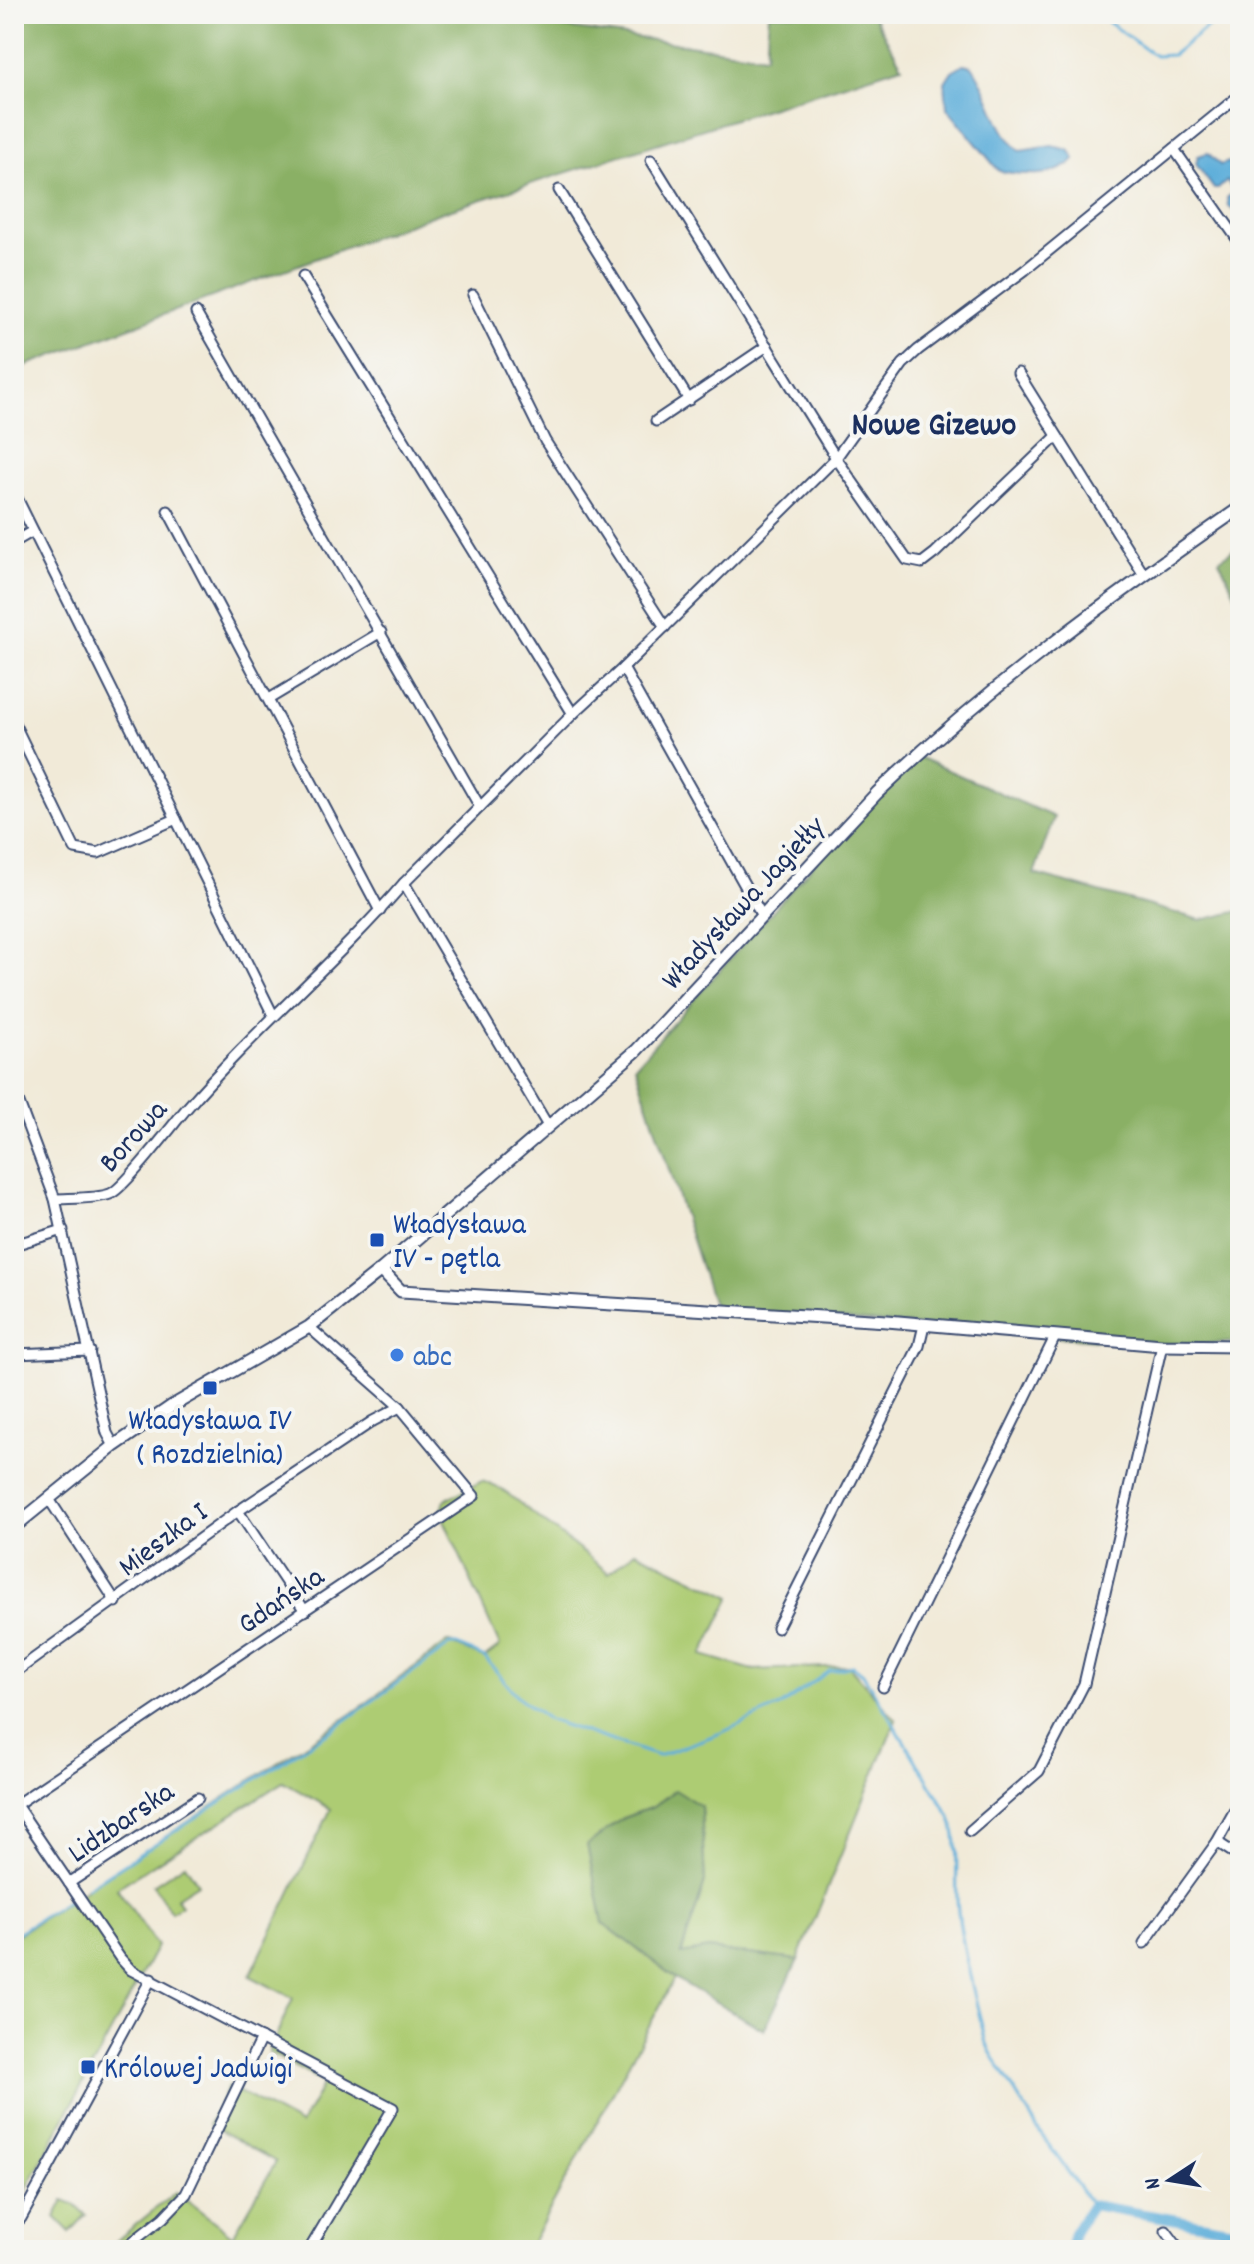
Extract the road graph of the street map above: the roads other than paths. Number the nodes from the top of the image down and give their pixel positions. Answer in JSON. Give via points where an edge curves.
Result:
{"nodes":[{"id":1,"x":1240,"y":95,"type":"edge"},
{"id":2,"x":1174,"y":149,"type":"junction"},
{"id":3,"x":651,"y":160,"type":"dead end"},
{"id":4,"x":559,"y":190,"type":"dead end"},
{"id":5,"x":1240,"y":243,"type":"edge"},
{"id":6,"x":303,"y":276,"type":"dead end"},
{"id":7,"x":473,"y":295,"type":"dead end"},
{"id":8,"x":196,"y":313,"type":"dead end"},
{"id":9,"x":767,"y":346,"type":"junction"},
{"id":10,"x":1018,"y":373,"type":"dead end"},
{"id":11,"x":689,"y":400,"type":"junction"},
{"id":12,"x":656,"y":421,"type":"dead end"},
{"id":13,"x":1057,"y":436,"type":"junction"},
{"id":14,"x":836,"y":458,"type":"junction"},
{"id":15,"x":14,"y":492,"type":"edge"},
{"id":16,"x":1240,"y":508,"type":"edge"},
{"id":17,"x":168,"y":511,"type":"dead end"},
{"id":18,"x":33,"y":531,"type":"junction"},
{"id":19,"x":14,"y":542,"type":"edge"},
{"id":20,"x":1144,"y":575,"type":"junction"},
{"id":21,"x":665,"y":627,"type":"junction"},
{"id":22,"x":381,"y":632,"type":"junction"},
{"id":23,"x":623,"y":668,"type":"junction"},
{"id":24,"x":269,"y":699,"type":"junction"},
{"id":25,"x":573,"y":714,"type":"junction"},
{"id":26,"x":14,"y":723,"type":"edge"},
{"id":27,"x":480,"y":807,"type":"junction"},
{"id":28,"x":176,"y":819,"type":"junction"},
{"id":29,"x":404,"y":883,"type":"junction"},
{"id":30,"x":380,"y":911,"type":"junction"},
{"id":31,"x":762,"y":916,"type":"junction"},
{"id":32,"x":273,"y":1015,"type":"junction"},
{"id":33,"x":14,"y":1090,"type":"edge"},
{"id":34,"x":548,"y":1126,"type":"junction"},
{"id":35,"x":55,"y":1199,"type":"junction"},
{"id":36,"x":63,"y":1230,"type":"junction"},
{"id":37,"x":14,"y":1245,"type":"edge"},
{"id":38,"x":381,"y":1270,"type":"junction"},
{"id":39,"x":924,"y":1325,"type":"junction"},
{"id":40,"x":309,"y":1327,"type":"junction"},
{"id":41,"x":1055,"y":1337,"type":"junction"},
{"id":42,"x":1162,"y":1345,"type":"junction"},
{"id":43,"x":1240,"y":1346,"type":"edge"},
{"id":44,"x":90,"y":1351,"type":"junction"},
{"id":45,"x":14,"y":1354,"type":"edge"},
{"id":46,"x":400,"y":1407,"type":"junction"},
{"id":47,"x":114,"y":1446,"type":"junction"},
{"id":48,"x":49,"y":1499,"type":"junction"},
{"id":49,"x":238,"y":1511,"type":"junction"},
{"id":50,"x":14,"y":1527,"type":"edge"},
{"id":51,"x":116,"y":1602,"type":"junction"},
{"id":52,"x":305,"y":1611,"type":"junction"},
{"id":53,"x":777,"y":1628,"type":"dead end"},
{"id":54,"x":14,"y":1673,"type":"edge"},
{"id":55,"x":883,"y":1687,"type":"dead end"},
{"id":56,"x":198,"y":1798,"type":"dead end"},
{"id":57,"x":1240,"y":1801,"type":"edge"},
{"id":58,"x":15,"y":1804,"type":"edge"},
{"id":59,"x":970,"y":1831,"type":"dead end"},
{"id":60,"x":1217,"y":1842,"type":"junction"},
{"id":61,"x":1240,"y":1857,"type":"edge"},
{"id":62,"x":69,"y":1883,"type":"junction"},
{"id":63,"x":1144,"y":1943,"type":"dead end"},
{"id":64,"x":151,"y":1979,"type":"junction"},
{"id":65,"x":261,"y":2038,"type":"junction"},
{"id":66,"x":14,"y":2224,"type":"edge"},
{"id":67,"x":1166,"y":2231,"type":"dead end"},
{"id":68,"x":122,"y":2250,"type":"edge"},
{"id":69,"x":309,"y":2250,"type":"edge"},
{"id":70,"x":1180,"y":2250,"type":"edge"}],
"edges":[{"from":1,"to":2,"type":"street","name":"Borowa"},
{"from":2,"to":5,"type":"street"},
{"from":2,"to":14,"type":"street","name":"Borowa","via":[[918,350]]},
{"from":3,"to":9,"type":"street"},
{"from":4,"to":11,"type":"street"},
{"from":6,"to":25,"type":"street"},
{"from":7,"to":21,"type":"street","via":[[545,441]]},
{"from":8,"to":22,"type":"street"},
{"from":9,"to":11,"type":"street"},
{"from":9,"to":14,"type":"street"},
{"from":10,"to":13,"type":"street"},
{"from":11,"to":12,"type":"street"},
{"from":13,"to":14,"type":"street","via":[[922,563],[907,560]]},
{"from":13,"to":20,"type":"street"},
{"from":14,"to":21,"type":"street","name":"Borowa"},
{"from":15,"to":18,"type":"street"},
{"from":16,"to":20,"type":"street","name":"Władysława Jagiełły"},
{"from":17,"to":24,"type":"street"},
{"from":18,"to":19,"type":"street"},
{"from":18,"to":28,"type":"street"},
{"from":20,"to":31,"type":"street","name":"Władysława Jagiełły","via":[[1054,640],[916,756]]},
{"from":21,"to":23,"type":"street","name":"Borowa"},
{"from":22,"to":24,"type":"street"},
{"from":22,"to":27,"type":"street"},
{"from":23,"to":25,"type":"street","name":"Borowa"},
{"from":23,"to":31,"type":"street"},
{"from":24,"to":30,"type":"street"},
{"from":25,"to":27,"type":"street","name":"Borowa"},
{"from":26,"to":28,"type":"street","via":[[75,849],[98,853]]},
{"from":27,"to":29,"type":"street","name":"Borowa"},
{"from":28,"to":32,"type":"street"},
{"from":29,"to":30,"type":"street","name":"Borowa"},
{"from":29,"to":34,"type":"street"},
{"from":30,"to":32,"type":"street","name":"Borowa"},
{"from":31,"to":34,"type":"street","name":"Władysława Jagiełły","via":[[636,1051]]},
{"from":32,"to":35,"type":"street","name":"Borowa","via":[[128,1180],[111,1194]]},
{"from":33,"to":35,"type":"street"},
{"from":34,"to":38,"type":"street","name":"Władysława Jagiełły"},
{"from":35,"to":36,"type":"street"},
{"from":36,"to":37,"type":"street"},
{"from":36,"to":44,"type":"street"},
{"from":38,"to":39,"type":"street","via":[[401,1291]]},
{"from":38,"to":40,"type":"street","name":"Władysława Jagiełły"},
{"from":39,"to":41,"type":"street"},
{"from":39,"to":53,"type":"street","via":[[919,1346]]},
{"from":40,"to":46,"type":"street"},
{"from":40,"to":47,"type":"street","name":"Władysława Jagiełły"},
{"from":41,"to":42,"type":"street"},
{"from":41,"to":55,"type":"street"},
{"from":42,"to":43,"type":"street"},
{"from":42,"to":59,"type":"street","via":[[1084,1684],[1039,1771]]},
{"from":44,"to":45,"type":"street"},
{"from":44,"to":47,"type":"street"},
{"from":46,"to":49,"type":"street","name":"Mieszka I"},
{"from":46,"to":52,"type":"street","name":"Gdańska","via":[[474,1496]]},
{"from":47,"to":48,"type":"street","name":"Władysława Jagiełły"},
{"from":48,"to":50,"type":"street","name":"Władysława Jagiełły"},
{"from":48,"to":51,"type":"street"},
{"from":49,"to":51,"type":"street","name":"Mieszka I"},
{"from":49,"to":52,"type":"street"},
{"from":51,"to":54,"type":"street","name":"Mieszka I"},
{"from":52,"to":58,"type":"street","name":"Gdańska"},
{"from":56,"to":62,"type":"street","name":"Lidzbarska"},
{"from":57,"to":60,"type":"street"},
{"from":58,"to":62,"type":"street","name":"Lidzbarska"},
{"from":60,"to":61,"type":"street"},
{"from":60,"to":63,"type":"street"},
{"from":62,"to":64,"type":"street","name":"Lidzbarska","via":[[120,1958]]},
{"from":64,"to":65,"type":"street","name":"Lidzbarska"},
{"from":64,"to":66,"type":"street"},
{"from":65,"to":68,"type":"street","via":[[186,2194]]},
{"from":65,"to":69,"type":"street","name":"Lidzbarska","via":[[393,2108]]},
{"from":67,"to":70,"type":"street"}]}
